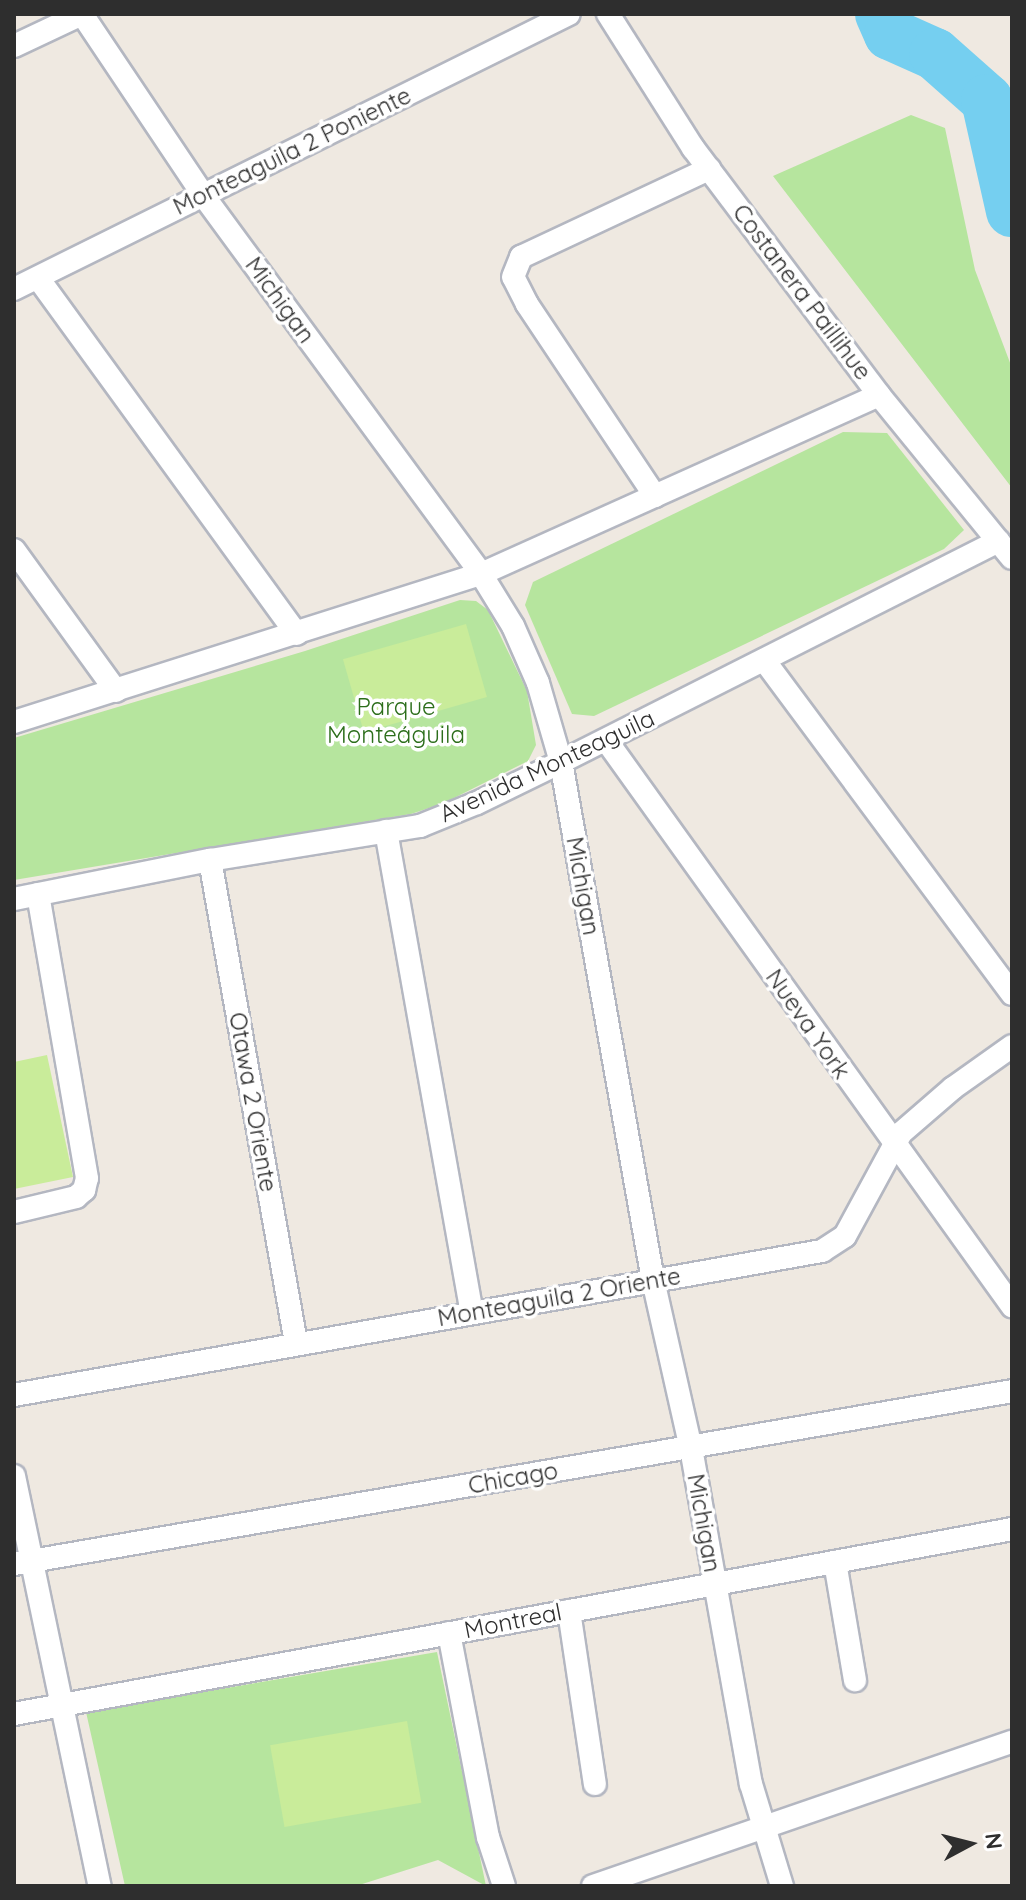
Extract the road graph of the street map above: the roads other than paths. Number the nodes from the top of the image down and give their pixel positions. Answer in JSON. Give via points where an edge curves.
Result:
{"nodes":[{"id":1,"x":82,"y":14,"type":"edge"},
{"id":2,"x":569,"y":14,"type":"edge"},
{"id":3,"x":608,"y":14,"type":"edge"},
{"id":4,"x":14,"y":46,"type":"edge"},
{"id":5,"x":709,"y":169,"type":"junction"},
{"id":6,"x":203,"y":195,"type":"junction"},
{"id":7,"x":38,"y":278,"type":"junction"},
{"id":8,"x":14,"y":289,"type":"edge"},
{"id":9,"x":879,"y":395,"type":"junction"},
{"id":10,"x":655,"y":496,"type":"junction"},
{"id":11,"x":14,"y":550,"type":"edge"},
{"id":12,"x":1005,"y":550,"type":"edge"},
{"id":13,"x":481,"y":574,"type":"junction"},
{"id":14,"x":297,"y":634,"type":"junction"},
{"id":15,"x":764,"y":660,"type":"junction"},
{"id":16,"x":116,"y":691,"type":"junction"},
{"id":17,"x":14,"y":722,"type":"edge"},
{"id":18,"x":606,"y":740,"type":"junction"},
{"id":19,"x":561,"y":762,"type":"junction"},
{"id":20,"x":386,"y":831,"type":"junction"},
{"id":21,"x":210,"y":860,"type":"junction"},
{"id":22,"x":38,"y":894,"type":"junction"},
{"id":23,"x":14,"y":899,"type":"edge"},
{"id":24,"x":1012,"y":994,"type":"edge"},
{"id":25,"x":1012,"y":1046,"type":"edge"},
{"id":26,"x":895,"y":1147,"type":"junction"},
{"id":27,"x":14,"y":1212,"type":"edge"},
{"id":28,"x":653,"y":1280,"type":"junction"},
{"id":29,"x":1012,"y":1306,"type":"edge"},
{"id":30,"x":472,"y":1312,"type":"junction"},
{"id":31,"x":296,"y":1343,"type":"junction"},
{"id":32,"x":1012,"y":1391,"type":"edge"},
{"id":33,"x":14,"y":1395,"type":"edge"},
{"id":34,"x":691,"y":1448,"type":"junction"},
{"id":35,"x":14,"y":1476,"type":"edge"},
{"id":36,"x":1012,"y":1529,"type":"edge"},
{"id":37,"x":23,"y":1562,"type":"edge"},
{"id":38,"x":835,"y":1562,"type":"junction"},
{"id":39,"x":715,"y":1584,"type":"junction"},
{"id":40,"x":569,"y":1611,"type":"junction"},
{"id":41,"x":449,"y":1633,"type":"junction"},
{"id":42,"x":855,"y":1680,"type":"dead end"},
{"id":43,"x":61,"y":1705,"type":"junction"},
{"id":44,"x":14,"y":1714,"type":"edge"},
{"id":45,"x":1012,"y":1742,"type":"edge"},
{"id":46,"x":595,"y":1784,"type":"dead end"},
{"id":47,"x":763,"y":1830,"type":"junction"},
{"id":48,"x":100,"y":1886,"type":"edge"},
{"id":49,"x":504,"y":1886,"type":"edge"},
{"id":50,"x":593,"y":1886,"type":"edge"},
{"id":51,"x":782,"y":1886,"type":"edge"}],
"edges":[{"from":1,"to":4,"type":"street"},
{"from":1,"to":6,"type":"street","name":"Michigan"},
{"from":2,"to":6,"type":"street","name":"Monteaguila 2 Poniente"},
{"from":3,"to":5,"type":"street","name":"Costanera Paillihue"},
{"from":5,"to":9,"type":"street","name":"Costanera Paillihue"},
{"from":5,"to":10,"type":"street","via":[[521,257],[513,277]]},
{"from":6,"to":7,"type":"street","name":"Monteaguila 2 Poniente"},
{"from":6,"to":13,"type":"street","name":"Michigan"},
{"from":7,"to":8,"type":"street","name":"Monteaguila 2 Poniente"},
{"from":7,"to":14,"type":"street"},
{"from":9,"to":10,"type":"street"},
{"from":9,"to":12,"type":"street","name":"Costanera Paillihue"},
{"from":10,"to":13,"type":"street"},
{"from":11,"to":16,"type":"street"},
{"from":12,"to":15,"type":"street","name":"Avenida Monteaguila"},
{"from":13,"to":14,"type":"street"},
{"from":13,"to":19,"type":"street","name":"Michigan","via":[[513,626],[538,683]]},
{"from":14,"to":16,"type":"street"},
{"from":15,"to":18,"type":"street","name":"Avenida Monteaguila"},
{"from":15,"to":24,"type":"street"},
{"from":16,"to":17,"type":"street"},
{"from":18,"to":19,"type":"street","name":"Avenida Monteaguila"},
{"from":18,"to":26,"type":"street","name":"Nueva York"},
{"from":19,"to":20,"type":"street","name":"Avenida Monteaguila","via":[[447,816]]},
{"from":19,"to":28,"type":"street","name":"Michigan"},
{"from":20,"to":21,"type":"street","name":"Avenida Monteaguila"},
{"from":20,"to":30,"type":"street"},
{"from":21,"to":22,"type":"street","name":"Avenida Monteaguila"},
{"from":21,"to":31,"type":"street","name":"Otawa 2 Oriente"},
{"from":22,"to":23,"type":"street","name":"Avenida Monteaguila"},
{"from":22,"to":27,"type":"street","via":[[87,1178],[76,1197]]},
{"from":25,"to":26,"type":"street","name":"Monteaguila 2 Oriente","via":[[953,1088],[901,1133]]},
{"from":26,"to":28,"type":"street","name":"Monteaguila 2 Oriente","via":[[845,1236],[835,1244],[822,1251]]},
{"from":26,"to":29,"type":"street","name":"Nueva York"},
{"from":28,"to":30,"type":"street","name":"Monteaguila 2 Oriente"},
{"from":28,"to":34,"type":"street","name":"Michigan"},
{"from":30,"to":31,"type":"street","name":"Monteaguila 2 Oriente"},
{"from":31,"to":33,"type":"street","name":"Monteaguila 2 Oriente"},
{"from":32,"to":34,"type":"street","name":"Chicago"},
{"from":34,"to":37,"type":"street","name":"Chicago"},
{"from":34,"to":39,"type":"street","name":"Michigan"},
{"from":35,"to":37,"type":"street"},
{"from":36,"to":38,"type":"street","name":"Montreal"},
{"from":37,"to":43,"type":"street"},
{"from":38,"to":39,"type":"street","name":"Montreal"},
{"from":38,"to":42,"type":"street"},
{"from":39,"to":40,"type":"street","name":"Montreal"},
{"from":39,"to":47,"type":"street","name":"Michigan"},
{"from":40,"to":41,"type":"street","name":"Montreal"},
{"from":40,"to":46,"type":"street"},
{"from":41,"to":43,"type":"street","name":"Montreal"},
{"from":41,"to":49,"type":"street","via":[[488,1837]]},
{"from":43,"to":44,"type":"street","name":"Montreal"},
{"from":43,"to":48,"type":"street"},
{"from":45,"to":47,"type":"street"},
{"from":47,"to":50,"type":"street"},
{"from":47,"to":51,"type":"street","name":"Michigan"}]}
